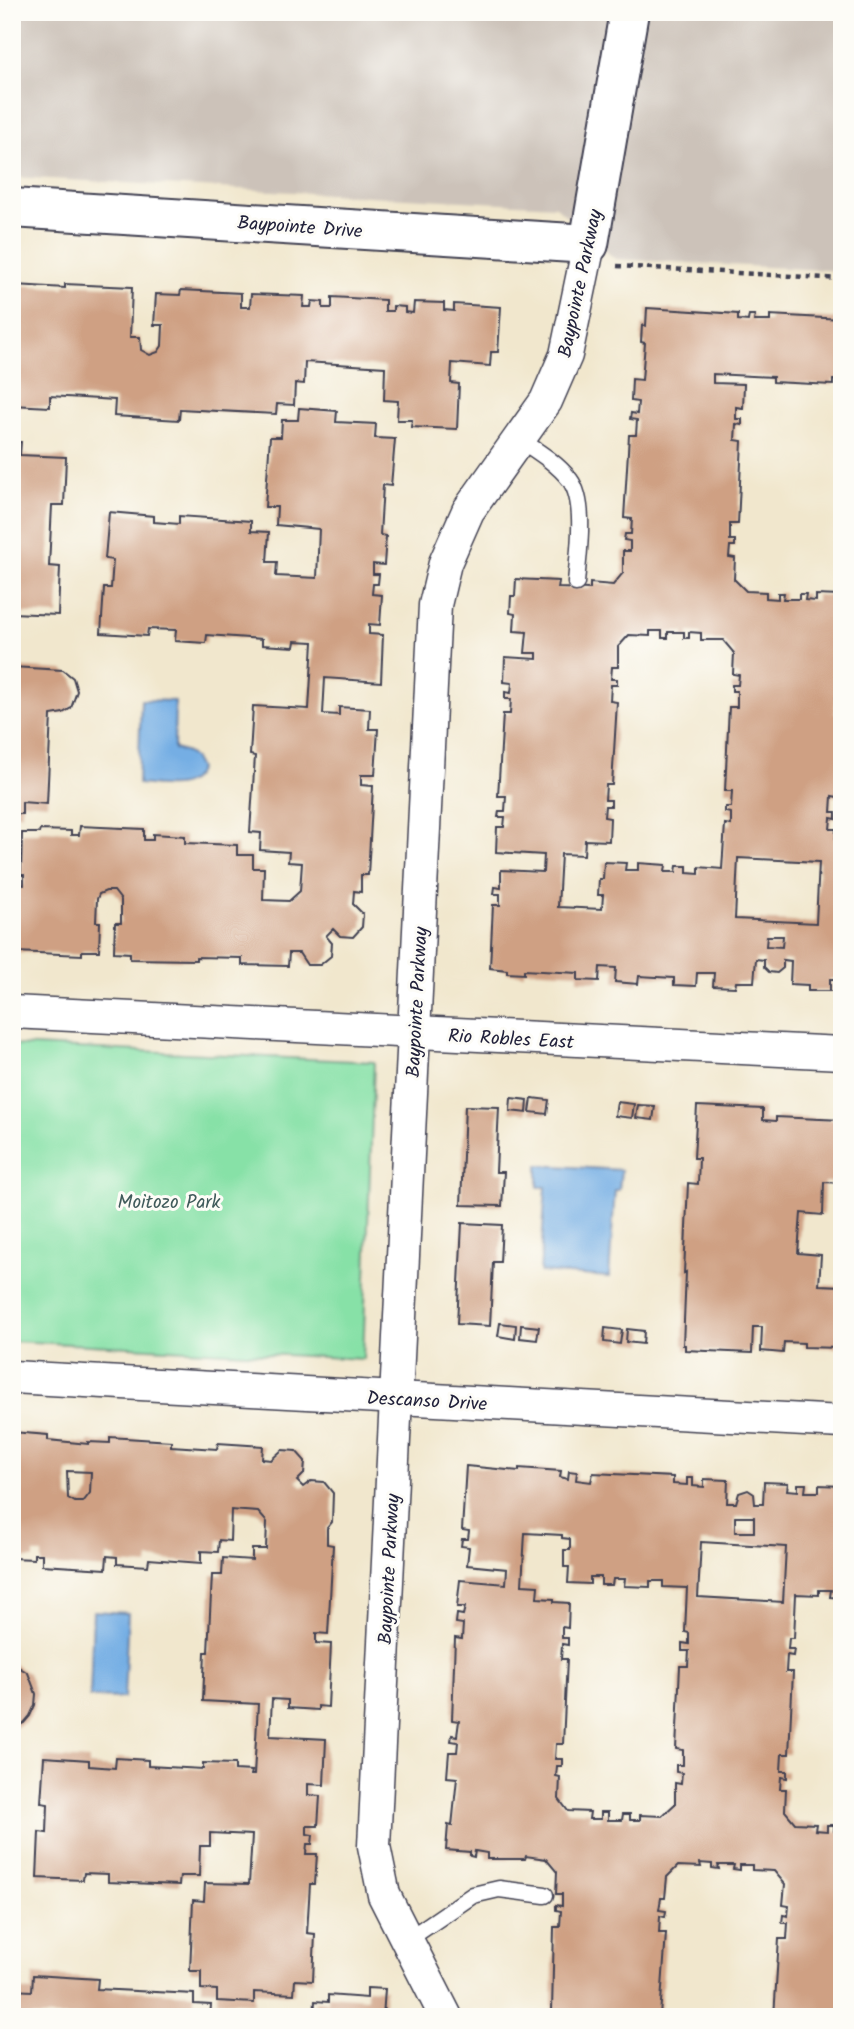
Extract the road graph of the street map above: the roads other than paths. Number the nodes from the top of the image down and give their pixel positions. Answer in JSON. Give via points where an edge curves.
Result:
{"nodes":[{"id":1,"x":629,"y":12,"type":"edge"},
{"id":2,"x":12,"y":208,"type":"edge"},
{"id":3,"x":587,"y":254,"type":"junction"},
{"id":4,"x":519,"y":439,"type":"junction"},
{"id":5,"x":576,"y":583,"type":"dead end"},
{"id":6,"x":12,"y":1012,"type":"edge"},
{"id":7,"x":415,"y":1034,"type":"junction"},
{"id":8,"x":842,"y":1053,"type":"edge"},
{"id":9,"x":12,"y":1377,"type":"edge"},
{"id":10,"x":396,"y":1398,"type":"junction"},
{"id":11,"x":842,"y":1422,"type":"edge"},
{"id":12,"x":545,"y":1895,"type":"dead end"},
{"id":13,"x":407,"y":1940,"type":"junction"},
{"id":14,"x":446,"y":2017,"type":"edge"}],
"edges":[{"from":1,"to":3,"type":"street","name":"Baypointe Parkway"},
{"from":2,"to":3,"type":"street","name":"Baypointe Drive"},
{"from":3,"to":4,"type":"street","name":"Baypointe Parkway","via":[[566,355],[546,401]]},
{"from":4,"to":5,"type":"lane","via":[[572,483],[580,512]]},
{"from":4,"to":7,"type":"street","name":"Baypointe Parkway","via":[[468,511],[445,563],[435,605]]},
{"from":6,"to":7,"type":"street","name":"Rio Robles East"},
{"from":7,"to":8,"type":"street","name":"Rio Robles East"},
{"from":7,"to":10,"type":"street","name":"Baypointe Parkway"},
{"from":9,"to":10,"type":"street","name":"Descanso Drive"},
{"from":10,"to":11,"type":"street","name":"Descanso Drive"},
{"from":10,"to":13,"type":"street","name":"Baypointe Parkway","via":[[374,1846],[384,1895]]},
{"from":12,"to":13,"type":"lane","via":[[499,1889],[473,1895]]},
{"from":13,"to":14,"type":"street","name":"Baypointe Parkway"}]}
